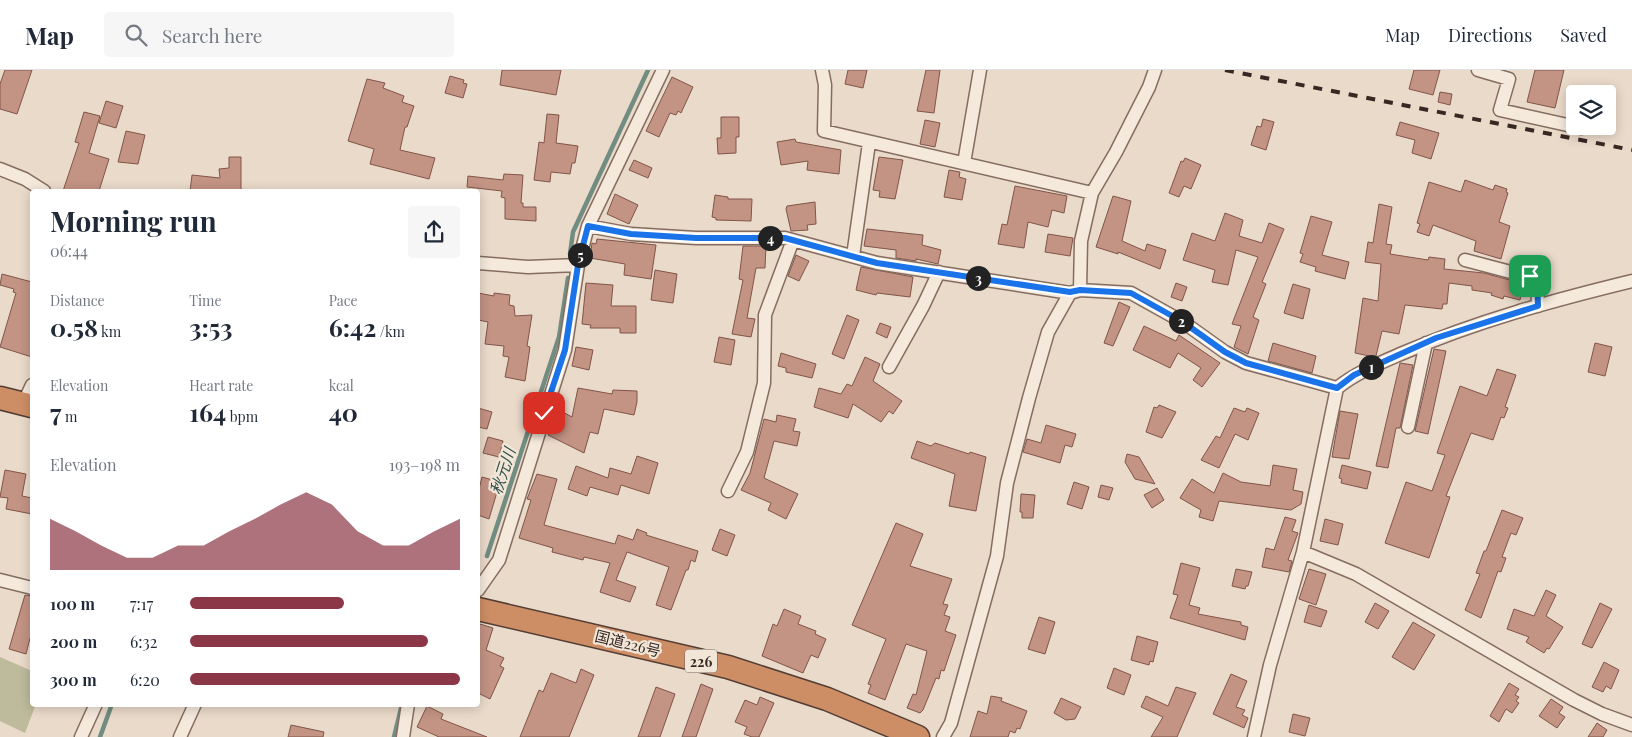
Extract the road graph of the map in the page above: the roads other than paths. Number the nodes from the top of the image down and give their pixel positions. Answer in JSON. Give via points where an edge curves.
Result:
{"nodes":[{"id":1,"x":663,"y":70,"type":"edge"},
{"id":2,"x":822,"y":70,"type":"edge"},
{"id":3,"x":980,"y":70,"type":"edge"},
{"id":4,"x":1155,"y":70,"type":"edge"},
{"id":5,"x":1478,"y":70,"type":"edge"},
{"id":6,"x":1566,"y":125,"type":"edge"},
{"id":7,"x":869,"y":143,"type":"junction"},
{"id":8,"x":964,"y":163,"type":"junction"},
{"id":9,"x":0,"y":169,"type":"edge"},
{"id":10,"x":41,"y":189,"type":"edge"},
{"id":11,"x":1092,"y":193,"type":"junction"},
{"id":12,"x":588,"y":226,"type":"junction"},
{"id":13,"x":793,"y":240,"type":"junction"},
{"id":14,"x":853,"y":256,"type":"junction"},
{"id":15,"x":1465,"y":260,"type":"dead end"},
{"id":16,"x":480,"y":262,"type":"edge"},
{"id":17,"x":578,"y":265,"type":"junction"},
{"id":18,"x":939,"y":272,"type":"junction"},
{"id":19,"x":1632,"y":281,"type":"edge"},
{"id":20,"x":1075,"y":291,"type":"junction"},
{"id":21,"x":1538,"y":306,"type":"junction"},
{"id":22,"x":1426,"y":343,"type":"junction"},
{"id":23,"x":889,"y":367,"type":"dead end"},
{"id":24,"x":1337,"y":388,"type":"junction"},
{"id":25,"x":0,"y":398,"type":"edge"},
{"id":26,"x":29,"y":398,"type":"edge"},
{"id":27,"x":1408,"y":427,"type":"dead end"},
{"id":28,"x":728,"y":491,"type":"dead end"},
{"id":29,"x":1303,"y":552,"type":"junction"},
{"id":30,"x":0,"y":580,"type":"edge"},
{"id":31,"x":480,"y":587,"type":"edge"},
{"id":32,"x":30,"y":588,"type":"edge"},
{"id":33,"x":480,"y":610,"type":"edge"},
{"id":34,"x":95,"y":707,"type":"edge"},
{"id":35,"x":194,"y":707,"type":"edge"},
{"id":36,"x":408,"y":707,"type":"edge"},
{"id":37,"x":1632,"y":725,"type":"edge"},
{"id":38,"x":80,"y":737,"type":"edge"},
{"id":39,"x":180,"y":737,"type":"edge"},
{"id":40,"x":403,"y":737,"type":"edge"},
{"id":41,"x":918,"y":737,"type":"edge"},
{"id":42,"x":943,"y":737,"type":"edge"},
{"id":43,"x":1254,"y":737,"type":"edge"}],
"edges":[{"from":1,"to":12,"type":"street"},
{"from":2,"to":7,"type":"street","via":[[825,85],[824,132]]},
{"from":3,"to":8,"type":"street"},
{"from":4,"to":11,"type":"street","via":[[1116,152]]},
{"from":5,"to":6,"type":"street","via":[[1509,79],[1500,110]]},
{"from":7,"to":8,"type":"street"},
{"from":7,"to":14,"type":"street"},
{"from":8,"to":11,"type":"street"},
{"from":9,"to":10,"type":"street"},
{"from":11,"to":20,"type":"street","via":[[1081,241]]},
{"from":12,"to":13,"type":"street","via":[[631,234]]},
{"from":12,"to":17,"type":"street"},
{"from":13,"to":14,"type":"street"},
{"from":13,"to":28,"type":"street","via":[[765,315],[764,383],[747,452]]},
{"from":14,"to":18,"type":"street"},
{"from":15,"to":21,"type":"street","via":[[1537,279]]},
{"from":16,"to":17,"type":"street","via":[[528,267]]},
{"from":17,"to":31,"type":"street","via":[[565,350],[499,560]]},
{"from":18,"to":20,"type":"street"},
{"from":18,"to":23,"type":"street"},
{"from":19,"to":21,"type":"street"},
{"from":20,"to":24,"type":"street","via":[[1131,293],[1246,363]]},
{"from":20,"to":42,"type":"street","via":[[1048,332],[1007,483],[996,556],[951,723]]},
{"from":21,"to":22,"type":"street"},
{"from":22,"to":24,"type":"street","via":[[1354,375]]},
{"from":22,"to":27,"type":"street"},
{"from":24,"to":29,"type":"street"},
{"from":25,"to":26,"type":"highway"},
{"from":29,"to":37,"type":"street","via":[[1356,574],[1574,700]]},
{"from":29,"to":43,"type":"street","via":[[1270,665]]},
{"from":30,"to":32,"type":"street"},
{"from":33,"to":41,"type":"highway","name":"国道226号","number":"226","via":[[728,667],[826,699]]},
{"from":34,"to":38,"type":"street"},
{"from":35,"to":39,"type":"street"},
{"from":36,"to":40,"type":"street"}]}
